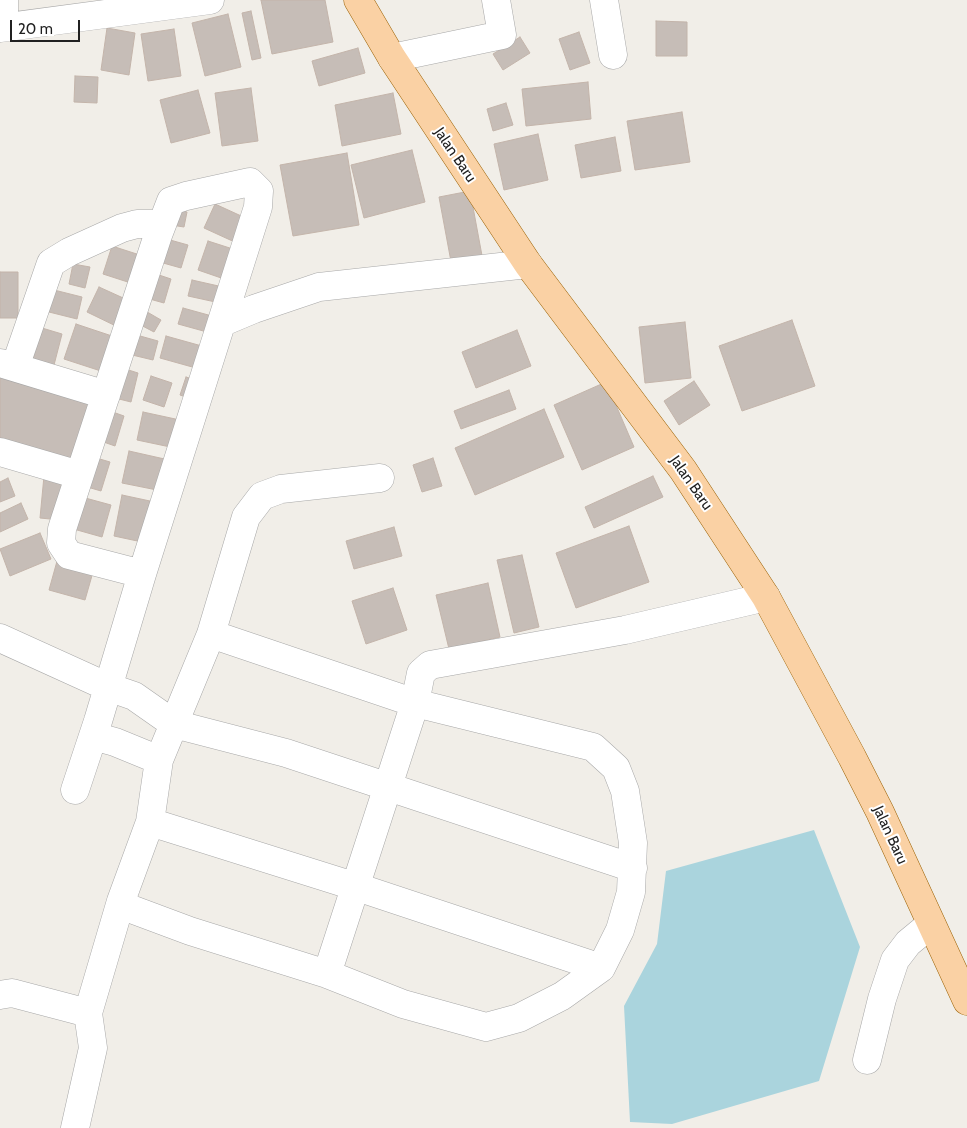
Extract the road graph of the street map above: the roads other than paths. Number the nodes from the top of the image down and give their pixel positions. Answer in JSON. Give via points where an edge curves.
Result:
{"nodes":[{"id":1,"x":4,"y":0,"type":"edge"},
{"id":2,"x":210,"y":0,"type":"edge"},
{"id":3,"x":358,"y":0,"type":"edge"},
{"id":4,"x":496,"y":0,"type":"edge"},
{"id":5,"x":604,"y":0,"type":"edge"},
{"id":6,"x":2,"y":28,"type":"edge"},
{"id":7,"x":613,"y":55,"type":"dead end"},
{"id":8,"x":392,"y":58,"type":"junction"},
{"id":9,"x":162,"y":224,"type":"junction"},
{"id":10,"x":528,"y":264,"type":"junction"},
{"id":11,"x":223,"y":322,"type":"junction"},
{"id":12,"x":8,"y":365,"type":"edge"},
{"id":13,"x":106,"y":395,"type":"junction"},
{"id":14,"x":0,"y":452,"type":"edge"},
{"id":15,"x":79,"y":475,"type":"junction"},
{"id":16,"x":380,"y":478,"type":"dead end"},
{"id":17,"x":142,"y":574,"type":"junction"},
{"id":18,"x":766,"y":597,"type":"junction"},
{"id":19,"x":212,"y":634,"type":"junction"},
{"id":20,"x":0,"y":638,"type":"edge"},
{"id":21,"x":108,"y":687,"type":"junction"},
{"id":22,"x":415,"y":703,"type":"junction"},
{"id":23,"x":174,"y":724,"type":"junction"},
{"id":24,"x":93,"y":736,"type":"junction"},
{"id":25,"x":159,"y":760,"type":"junction"},
{"id":26,"x":388,"y":787,"type":"junction"},
{"id":27,"x":74,"y":790,"type":"dead end"},
{"id":28,"x":150,"y":822,"type":"junction"},
{"id":29,"x":633,"y":868,"type":"junction"},
{"id":30,"x":357,"y":887,"type":"junction"},
{"id":31,"x":121,"y":901,"type":"junction"},
{"id":32,"x":931,"y":924,"type":"junction"},
{"id":33,"x":601,"y":968,"type":"junction"},
{"id":34,"x":327,"y":974,"type":"junction"},
{"id":35,"x":963,"y":983,"type":"edge"},
{"id":36,"x":0,"y":995,"type":"edge"},
{"id":37,"x":88,"y":1013,"type":"junction"},
{"id":38,"x":867,"y":1060,"type":"dead end"},
{"id":39,"x":74,"y":1128,"type":"edge"}],
"edges":[{"from":1,"to":6,"type":"street"},
{"from":2,"to":6,"type":"street"},
{"from":3,"to":8,"type":"main road","name":"Jalan Baru"},
{"from":4,"to":8,"type":"street","via":[[502,35]]},
{"from":5,"to":7,"type":"street"},
{"from":8,"to":10,"type":"main road","name":"Jalan Baru"},
{"from":9,"to":11,"type":"street","via":[[171,202],[186,196],[250,182],[259,191],[258,207]]},
{"from":9,"to":12,"type":"street","via":[[122,228],[69,252],[51,264]]},
{"from":9,"to":13,"type":"street"},
{"from":10,"to":11,"type":"street","via":[[319,287]]},
{"from":10,"to":18,"type":"main road","name":"Jalan Baru","via":[[683,470]]},
{"from":11,"to":17,"type":"street"},
{"from":12,"to":13,"type":"street"},
{"from":13,"to":15,"type":"street"},
{"from":14,"to":15,"type":"street"},
{"from":15,"to":17,"type":"street","via":[[62,529],[61,543],[69,555]]},
{"from":16,"to":19,"type":"street","via":[[282,489],[262,496],[246,517]]},
{"from":17,"to":21,"type":"street"},
{"from":18,"to":22,"type":"street","via":[[625,630],[430,665],[421,673]]},
{"from":18,"to":32,"type":"main road","name":"Jalan Baru","via":[[880,812]]},
{"from":19,"to":22,"type":"street"},
{"from":19,"to":23,"type":"street"},
{"from":20,"to":21,"type":"street"},
{"from":21,"to":23,"type":"street","via":[[134,696]]},
{"from":21,"to":24,"type":"street"},
{"from":22,"to":26,"type":"street"},
{"from":22,"to":29,"type":"street","via":[[593,747],[616,768],[625,791],[633,843]]},
{"from":23,"to":25,"type":"street"},
{"from":23,"to":26,"type":"street","via":[[286,753]]},
{"from":24,"to":25,"type":"street"},
{"from":24,"to":27,"type":"street"},
{"from":25,"to":28,"type":"street"},
{"from":26,"to":29,"type":"street"},
{"from":26,"to":30,"type":"street"},
{"from":28,"to":30,"type":"street"},
{"from":28,"to":31,"type":"street"},
{"from":29,"to":33,"type":"street","via":[[631,892],[620,930]]},
{"from":30,"to":33,"type":"street"},
{"from":30,"to":34,"type":"street"},
{"from":31,"to":34,"type":"street","via":[[131,909],[190,931]]},
{"from":31,"to":37,"type":"street"},
{"from":32,"to":35,"type":"main road","name":"Jalan Baru"},
{"from":32,"to":38,"type":"street","via":[[908,943],[895,960]]},
{"from":33,"to":34,"type":"street","via":[[562,996],[519,1018],[486,1027],[403,1004]]},
{"from":36,"to":37,"type":"street","via":[[12,993]]},
{"from":37,"to":39,"type":"street","via":[[94,1048]]}]}
